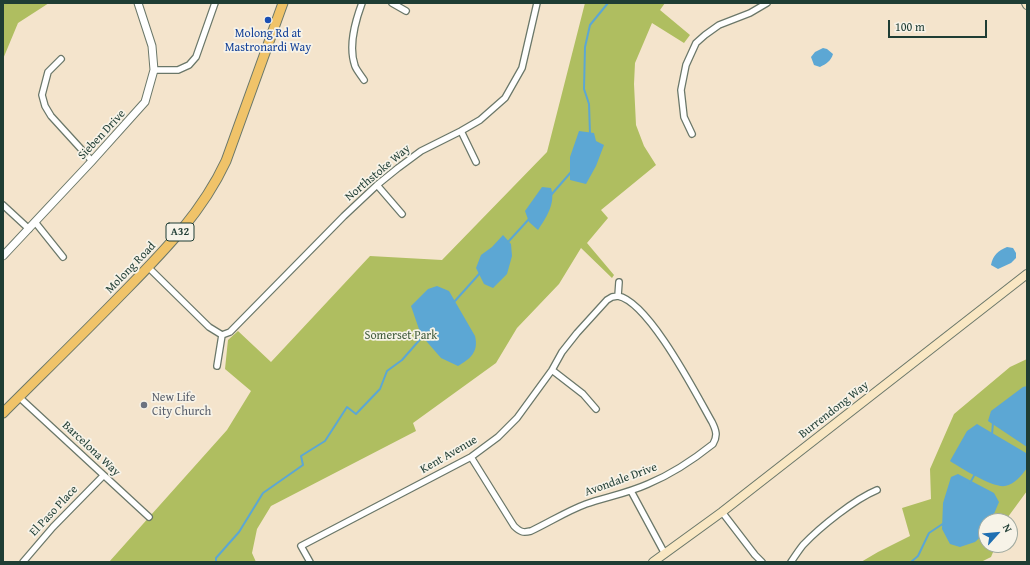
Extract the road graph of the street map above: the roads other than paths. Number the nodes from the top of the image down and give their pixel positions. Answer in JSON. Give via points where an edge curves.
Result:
{"nodes":[{"id":1,"x":138,"y":3,"type":"edge"},
{"id":2,"x":215,"y":3,"type":"edge"},
{"id":3,"x":283,"y":3,"type":"edge"},
{"id":4,"x":362,"y":3,"type":"edge"},
{"id":5,"x":392,"y":3,"type":"edge"},
{"id":6,"x":536,"y":3,"type":"edge"},
{"id":7,"x":767,"y":3,"type":"edge"},
{"id":8,"x":406,"y":10,"type":"dead end"},
{"id":9,"x":61,"y":59,"type":"dead end"},
{"id":10,"x":154,"y":70,"type":"junction"},
{"id":11,"x":364,"y":80,"type":"dead end"},
{"id":12,"x":461,"y":131,"type":"junction"},
{"id":13,"x":692,"y":134,"type":"dead end"},
{"id":14,"x":92,"y":161,"type":"junction"},
{"id":15,"x":476,"y":162,"type":"dead end"},
{"id":16,"x":377,"y":185,"type":"junction"},
{"id":17,"x":3,"y":205,"type":"edge"},
{"id":18,"x":402,"y":214,"type":"dead end"},
{"id":19,"x":35,"y":222,"type":"junction"},
{"id":20,"x":29,"y":229,"type":"junction"},
{"id":21,"x":3,"y":256,"type":"edge"},
{"id":22,"x":63,"y":257,"type":"dead end"},
{"id":23,"x":148,"y":267,"type":"junction"},
{"id":24,"x":1027,"y":274,"type":"edge"},
{"id":25,"x":619,"y":282,"type":"dead end"},
{"id":26,"x":618,"y":296,"type":"junction"},
{"id":27,"x":222,"y":334,"type":"junction"},
{"id":28,"x":216,"y":366,"type":"dead end"},
{"id":29,"x":552,"y":370,"type":"junction"},
{"id":30,"x":19,"y":397,"type":"junction"},
{"id":31,"x":596,"y":409,"type":"dead end"},
{"id":32,"x":3,"y":413,"type":"edge"},
{"id":33,"x":471,"y":457,"type":"junction"},
{"id":34,"x":103,"y":476,"type":"junction"},
{"id":35,"x":877,"y":490,"type":"dead end"},
{"id":36,"x":631,"y":491,"type":"junction"},
{"id":37,"x":722,"y":512,"type":"junction"},
{"id":38,"x":149,"y":517,"type":"dead end"},
{"id":39,"x":665,"y":554,"type":"junction"},
{"id":40,"x":23,"y":562,"type":"edge"},
{"id":41,"x":310,"y":562,"type":"edge"},
{"id":42,"x":653,"y":562,"type":"edge"},
{"id":43,"x":762,"y":562,"type":"edge"},
{"id":44,"x":791,"y":562,"type":"edge"}],
"edges":[{"from":1,"to":10,"type":"street","name":"Sieben Drive","via":[[152,46]]},
{"from":2,"to":10,"type":"street","via":[[196,57],[189,65],[178,70]]},
{"from":3,"to":23,"type":"highway","name":"Molong Road","number":"A32","via":[[219,177],[186,225]]},
{"from":4,"to":11,"type":"street","via":[[355,21],[352,44],[355,66]]},
{"from":5,"to":8,"type":"street"},
{"from":6,"to":12,"type":"street","name":"Northstoke Way","via":[[522,68],[505,98],[480,120]]},
{"from":7,"to":13,"type":"street","via":[[750,13],[719,25],[696,43],[686,65],[681,90],[684,117]]},
{"from":9,"to":14,"type":"street","via":[[48,72],[42,95],[45,106]]},
{"from":10,"to":14,"type":"street","name":"Sieben Drive","via":[[145,102]]},
{"from":12,"to":15,"type":"street"},
{"from":12,"to":16,"type":"street","name":"Northstoke Way","via":[[421,151]]},
{"from":14,"to":19,"type":"street","name":"Sieben Drive"},
{"from":16,"to":18,"type":"street"},
{"from":16,"to":27,"type":"street","name":"Northstoke Way","via":[[231,331]]},
{"from":17,"to":20,"type":"street"},
{"from":19,"to":20,"type":"street","name":"Sieben Drive"},
{"from":19,"to":22,"type":"street"},
{"from":20,"to":21,"type":"street","name":"Sieben Drive"},
{"from":23,"to":27,"type":"street","via":[[209,327]]},
{"from":23,"to":30,"type":"highway","name":"Molong Road","number":"A32"},
{"from":24,"to":37,"type":"main road","name":"Burrendong Way"},
{"from":25,"to":26,"type":"street"},
{"from":26,"to":29,"type":"street","name":"Kent Avenue","via":[[607,300],[582,328],[562,352]]},
{"from":26,"to":36,"type":"street","name":"Avondale Drive","via":[[633,304],[657,330],[716,433],[713,444],[681,467]]},
{"from":27,"to":28,"type":"street"},
{"from":29,"to":31,"type":"street","via":[[583,394]]},
{"from":29,"to":33,"type":"street","name":"Kent Avenue","via":[[517,418],[498,437]]},
{"from":30,"to":32,"type":"highway","name":"Molong Road","number":"A32"},
{"from":30,"to":34,"type":"street","name":"Barcelona Way"},
{"from":33,"to":36,"type":"street","name":"Avondale Drive","via":[[519,532],[531,531],[574,509]]},
{"from":33,"to":41,"type":"street","name":"Kent Avenue","via":[[302,546]]},
{"from":34,"to":38,"type":"street","name":"Barcelona Way"},
{"from":34,"to":40,"type":"street","name":"El Paso Place"},
{"from":35,"to":44,"type":"street","via":[[864,495],[820,529],[803,545]]},
{"from":36,"to":39,"type":"street"},
{"from":37,"to":39,"type":"main road","name":"Burrendong Way"},
{"from":37,"to":43,"type":"street"},
{"from":39,"to":42,"type":"main road","name":"Burrendong Way"}]}
